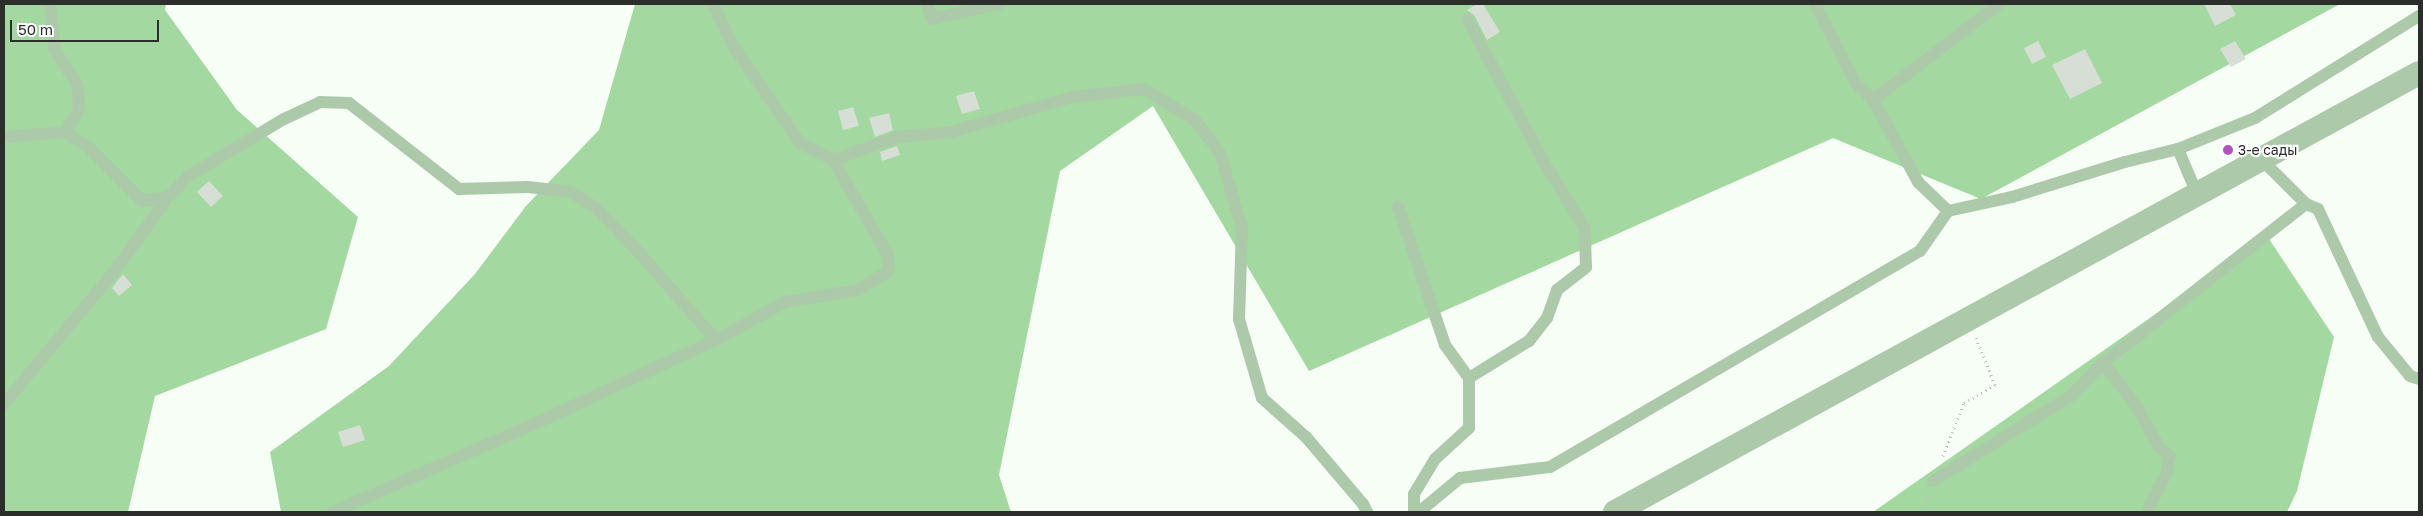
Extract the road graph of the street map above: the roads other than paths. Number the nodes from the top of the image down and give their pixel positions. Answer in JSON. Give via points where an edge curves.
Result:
{"nodes":[{"id":1,"x":50,"y":4,"type":"edge"},
{"id":2,"x":713,"y":4,"type":"edge"},
{"id":3,"x":927,"y":4,"type":"edge"},
{"id":4,"x":999,"y":4,"type":"edge"},
{"id":5,"x":1815,"y":4,"type":"edge"},
{"id":6,"x":1999,"y":4,"type":"edge"},
{"id":7,"x":2419,"y":16,"type":"edge"},
{"id":8,"x":1467,"y":19,"type":"dead end"},
{"id":9,"x":2419,"y":73,"type":"edge"},
{"id":10,"x":1873,"y":100,"type":"junction"},
{"id":11,"x":65,"y":132,"type":"junction"},
{"id":12,"x":4,"y":138,"type":"edge"},
{"id":13,"x":2178,"y":149,"type":"junction"},
{"id":14,"x":833,"y":160,"type":"junction"},
{"id":15,"x":2262,"y":160,"type":"junction"},
{"id":16,"x":2197,"y":194,"type":"junction"},
{"id":17,"x":168,"y":197,"type":"junction"},
{"id":18,"x":2306,"y":204,"type":"junction"},
{"id":19,"x":1398,"y":206,"type":"dead end"},
{"id":20,"x":1948,"y":211,"type":"junction"},
{"id":21,"x":716,"y":340,"type":"junction"},
{"id":22,"x":2103,"y":363,"type":"junction"},
{"id":23,"x":1469,"y":378,"type":"junction"},
{"id":24,"x":2419,"y":379,"type":"edge"},
{"id":25,"x":4,"y":404,"type":"edge"},
{"id":26,"x":1933,"y":482,"type":"road end"},
{"id":27,"x":333,"y":512,"type":"edge"},
{"id":28,"x":1367,"y":512,"type":"edge"},
{"id":29,"x":1414,"y":512,"type":"edge"},
{"id":30,"x":1419,"y":512,"type":"edge"},
{"id":31,"x":1615,"y":512,"type":"edge"},
{"id":32,"x":2147,"y":512,"type":"edge"}],
"edges":[{"from":1,"to":11,"type":"lane","via":[[55,50],[78,86],[79,110]]},
{"from":2,"to":14,"type":"lane","via":[[732,44],[800,143]]},
{"from":3,"to":4,"type":"lane","via":[[932,19]]},
{"from":5,"to":10,"type":"lane","via":[[1856,84]]},
{"from":6,"to":10,"type":"lane"},
{"from":7,"to":13,"type":"lane","via":[[2255,118]]},
{"from":8,"to":23,"type":"lane","via":[[1584,229],[1586,267],[1557,290],[1547,318],[1529,341]]},
{"from":9,"to":15,"type":"street"},
{"from":10,"to":20,"type":"lane","via":[[1918,182]]},
{"from":11,"to":12,"type":"lane"},
{"from":11,"to":17,"type":"lane","via":[[88,147],[142,201]]},
{"from":13,"to":16,"type":"lane"},
{"from":13,"to":20,"type":"lane"},
{"from":14,"to":21,"type":"lane","via":[[888,256],[889,271],[858,290],[784,302]]},
{"from":14,"to":28,"type":"lane","via":[[898,137],[951,132],[1073,97],[1144,88],[1195,120],[1220,153],[1242,228],[1239,318],[1262,398],[1306,437]]},
{"from":15,"to":16,"type":"street"},
{"from":15,"to":18,"type":"lane"},
{"from":16,"to":31,"type":"street"},
{"from":17,"to":21,"type":"lane","via":[[187,177],[284,119],[320,102],[349,103],[460,189],[528,187],[571,192],[595,207]]},
{"from":17,"to":25,"type":"lane","via":[[114,272]]},
{"from":18,"to":22,"type":"lane"},
{"from":18,"to":24,"type":"lane","via":[[2318,209],[2378,337],[2410,376]]},
{"from":19,"to":23,"type":"lane","via":[[1445,345]]},
{"from":20,"to":30,"type":"lane","via":[[1920,251],[1550,468],[1460,478]]},
{"from":21,"to":27,"type":"lane"},
{"from":22,"to":26,"type":"lane","via":[[2072,395]]},
{"from":22,"to":32,"type":"lane","via":[[2135,404],[2159,447],[2170,457],[2166,474]]},
{"from":23,"to":29,"type":"lane","via":[[1469,428],[1434,459],[1414,494]]}]}
